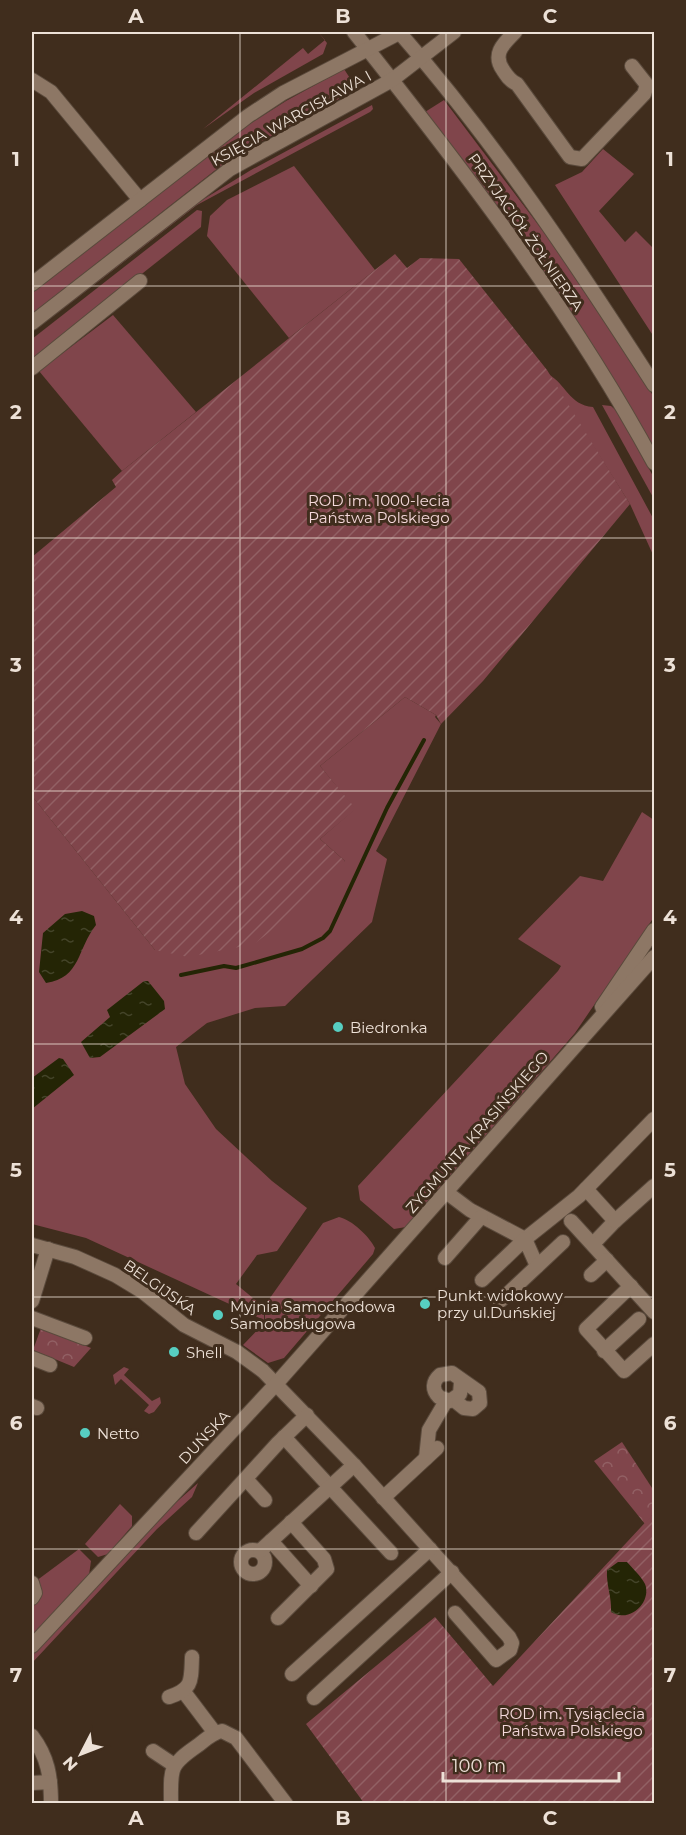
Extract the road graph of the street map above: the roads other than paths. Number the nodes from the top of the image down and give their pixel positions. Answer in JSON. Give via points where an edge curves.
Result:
{"nodes":[{"id":1,"x":354,"y":32,"type":"edge"},
{"id":2,"x":400,"y":32,"type":"edge"},
{"id":3,"x":454,"y":32,"type":"edge"},
{"id":4,"x":495,"y":32,"type":"edge"},
{"id":5,"x":515,"y":32,"type":"edge"},
{"id":6,"x":504,"y":42,"type":"junction"},
{"id":7,"x":367,"y":48,"type":"junction"},
{"id":8,"x":423,"y":58,"type":"junction"},
{"id":9,"x":632,"y":66,"type":"dead end"},
{"id":10,"x":32,"y":80,"type":"edge"},
{"id":11,"x":392,"y":80,"type":"junction"},
{"id":12,"x":140,"y":200,"type":"junction"},
{"id":13,"x":140,"y":281,"type":"dead end"},
{"id":14,"x":32,"y":284,"type":"edge"},
{"id":15,"x":32,"y":323,"type":"edge"},
{"id":16,"x":32,"y":368,"type":"edge"},
{"id":17,"x":654,"y":385,"type":"edge"},
{"id":18,"x":654,"y":463,"type":"edge"},
{"id":19,"x":654,"y":930,"type":"edge"},
{"id":20,"x":654,"y":957,"type":"edge"},
{"id":21,"x":581,"y":1039,"type":"junction"},
{"id":22,"x":654,"y":1119,"type":"edge"},
{"id":23,"x":654,"y":1186,"type":"edge"},
{"id":24,"x":586,"y":1189,"type":"junction"},
{"id":25,"x":446,"y":1192,"type":"junction"},
{"id":26,"x":481,"y":1217,"type":"junction"},
{"id":27,"x":571,"y":1221,"type":"dead end"},
{"id":28,"x":615,"y":1221,"type":"junction"},
{"id":29,"x":525,"y":1239,"type":"junction"},
{"id":30,"x":563,"y":1242,"type":"dead end"},
{"id":31,"x":593,"y":1244,"type":"junction"},
{"id":32,"x":32,"y":1245,"type":"edge"},
{"id":33,"x":397,"y":1247,"type":"joint"},
{"id":34,"x":48,"y":1249,"type":"junction"},
{"id":35,"x":445,"y":1258,"type":"dead end"},
{"id":36,"x":607,"y":1260,"type":"junction"},
{"id":37,"x":537,"y":1266,"type":"junction"},
{"id":38,"x":591,"y":1275,"type":"dead end"},
{"id":39,"x":482,"y":1280,"type":"dead end"},
{"id":40,"x":632,"y":1286,"type":"junction"},
{"id":41,"x":32,"y":1301,"type":"edge"},
{"id":42,"x":500,"y":1301,"type":"dead end"},
{"id":43,"x":654,"y":1312,"type":"edge"},
{"id":44,"x":32,"y":1318,"type":"edge"},
{"id":45,"x":639,"y":1319,"type":"dead end"},
{"id":46,"x":85,"y":1338,"type":"dead end"},
{"id":47,"x":654,"y":1344,"type":"edge"},
{"id":48,"x":604,"y":1351,"type":"junction"},
{"id":49,"x":32,"y":1358,"type":"edge"},
{"id":50,"x":50,"y":1365,"type":"dead end"},
{"id":51,"x":461,"y":1382,"type":"junction"},
{"id":52,"x":276,"y":1384,"type":"junction"},
{"id":53,"x":450,"y":1400,"type":"junction"},
{"id":54,"x":307,"y":1415,"type":"junction"},
{"id":55,"x":284,"y":1437,"type":"junction"},
{"id":56,"x":437,"y":1448,"type":"dead end"},
{"id":57,"x":426,"y":1458,"type":"junction"},
{"id":58,"x":354,"y":1465,"type":"junction"},
{"id":59,"x":246,"y":1479,"type":"junction"},
{"id":60,"x":330,"y":1487,"type":"junction"},
{"id":61,"x":383,"y":1498,"type":"junction"},
{"id":62,"x":266,"y":1500,"type":"dead end"},
{"id":63,"x":291,"y":1522,"type":"junction"},
{"id":64,"x":196,"y":1533,"type":"dead end"},
{"id":65,"x":274,"y":1544,"type":"junction"},
{"id":66,"x":430,"y":1549,"type":"junction"},
{"id":67,"x":391,"y":1552,"type":"dead end"},
{"id":68,"x":262,"y":1554,"type":"dead end"},
{"id":69,"x":452,"y":1572,"type":"junction"},
{"id":70,"x":32,"y":1582,"type":"edge"},
{"id":71,"x":311,"y":1586,"type":"junction"},
{"id":72,"x":32,"y":1598,"type":"edge"},
{"id":73,"x":455,"y":1613,"type":"dead end"},
{"id":74,"x":278,"y":1618,"type":"dead end"},
{"id":75,"x":32,"y":1646,"type":"edge"},
{"id":76,"x":192,"y":1657,"type":"dead end"},
{"id":77,"x":292,"y":1674,"type":"dead end"},
{"id":78,"x":184,"y":1692,"type":"junction"},
{"id":79,"x":169,"y":1697,"type":"dead end"},
{"id":80,"x":314,"y":1698,"type":"dead end"},
{"id":81,"x":215,"y":1733,"type":"junction"},
{"id":82,"x":32,"y":1736,"type":"edge"},
{"id":83,"x":153,"y":1751,"type":"dead end"},
{"id":84,"x":174,"y":1765,"type":"junction"},
{"id":85,"x":50,"y":1782,"type":"junction"},
{"id":86,"x":32,"y":1783,"type":"edge"},
{"id":87,"x":51,"y":1803,"type":"edge"},
{"id":88,"x":171,"y":1803,"type":"edge"},
{"id":89,"x":286,"y":1803,"type":"edge"}],
"edges":[{"from":1,"to":7,"type":"street","name":"PRZYJACIÓŁ ŻOŁNIERZA"},
{"from":2,"to":7,"type":"street","name":"KSIĘCIA WARCISŁAWA I"},
{"from":2,"to":8,"type":"street","name":"PRZYJACIÓŁ ŻOŁNIERZA"},
{"from":3,"to":8,"type":"street","name":"KSIĘCIA WARCISŁAWA I"},
{"from":4,"to":6,"type":"street"},
{"from":5,"to":6,"type":"street"},
{"from":6,"to":9,"type":"street","via":[[497,61],[575,160],[582,159],[644,94],[647,85]]},
{"from":7,"to":11,"type":"street","name":"PRZYJACIÓŁ ŻOŁNIERZA"},
{"from":7,"to":12,"type":"street","name":"KSIĘCIA WARCISŁAWA I","via":[[248,116]]},
{"from":8,"to":11,"type":"street","name":"KSIĘCIA WARCISŁAWA I"},
{"from":8,"to":17,"type":"street","name":"PRZYJACIÓŁ ŻOŁNIERZA","via":[[522,185]]},
{"from":10,"to":12,"type":"street","via":[[51,92]]},
{"from":11,"to":15,"type":"street","name":"KSIĘCIA WARCISŁAWA I","via":[[230,169]]},
{"from":11,"to":18,"type":"street","name":"PRZYJACIÓŁ ŻOŁNIERZA","via":[[482,197],[568,319]]},
{"from":12,"to":14,"type":"street","name":"KSIĘCIA WARCISŁAWA I"},
{"from":13,"to":16,"type":"street"},
{"from":19,"to":21,"type":"street","name":"ZYGMUNTA KRASIŃSKIEGO"},
{"from":20,"to":21,"type":"street","name":"ZYGMUNTA KRASIŃSKIEGO"},
{"from":21,"to":25,"type":"street","name":"ZYGMUNTA KRASIŃSKIEGO"},
{"from":22,"to":24,"type":"street"},
{"from":23,"to":28,"type":"street"},
{"from":24,"to":28,"type":"street"},
{"from":24,"to":29,"type":"street"},
{"from":25,"to":26,"type":"street"},
{"from":25,"to":33,"type":"street","name":"ZYGMUNTA KRASIŃSKIEGO"},
{"from":26,"to":29,"type":"street"},
{"from":26,"to":35,"type":"street"},
{"from":27,"to":31,"type":"street"},
{"from":28,"to":31,"type":"street"},
{"from":29,"to":37,"type":"street"},
{"from":29,"to":39,"type":"street"},
{"from":30,"to":37,"type":"street"},
{"from":31,"to":36,"type":"street"},
{"from":32,"to":34,"type":"street","name":"BELGIJSKA"},
{"from":33,"to":52,"type":"street","name":"DUŃSKA"},
{"from":34,"to":41,"type":"street"},
{"from":34,"to":52,"type":"street","name":"BELGIJSKA","via":[[122,1279],[184,1325],[246,1358]]},
{"from":36,"to":38,"type":"street"},
{"from":36,"to":40,"type":"street"},
{"from":37,"to":42,"type":"street"},
{"from":40,"to":43,"type":"street"},
{"from":40,"to":48,"type":"street","via":[[586,1329]]},
{"from":44,"to":46,"type":"street"},
{"from":45,"to":48,"type":"street"},
{"from":47,"to":48,"type":"street","via":[[624,1371]]},
{"from":49,"to":50,"type":"street"},
{"from":51,"to":53,"type":"street","via":[[462,1390]]},
{"from":51,"to":53,"type":"street","via":[[448,1372],[436,1378],[436,1394]]},
{"from":51,"to":53,"type":"street","via":[[479,1392],[480,1402],[467,1409]]},
{"from":52,"to":54,"type":"street","name":"BELGIJSKA"},
{"from":52,"to":75,"type":"street","name":"DUŃSKA"},
{"from":53,"to":57,"type":"street","via":[[429,1430]]},
{"from":54,"to":55,"type":"street"},
{"from":54,"to":58,"type":"street","name":"BELGIJSKA"},
{"from":55,"to":59,"type":"street"},
{"from":55,"to":60,"type":"street"},
{"from":56,"to":57,"type":"street"},
{"from":57,"to":61,"type":"street"},
{"from":58,"to":60,"type":"street"},
{"from":58,"to":61,"type":"street","name":"BELGIJSKA"},
{"from":59,"to":62,"type":"street"},
{"from":59,"to":64,"type":"street"},
{"from":60,"to":63,"type":"street"},
{"from":60,"to":67,"type":"street"},
{"from":61,"to":66,"type":"street","name":"BELGIJSKA"},
{"from":63,"to":65,"type":"street"},
{"from":63,"to":71,"type":"street","via":[[326,1564],[325,1573]]},
{"from":65,"to":68,"type":"street"},
{"from":65,"to":71,"type":"street"},
{"from":66,"to":69,"type":"street","name":"BELGIJSKA"},
{"from":66,"to":77,"type":"street"},
{"from":69,"to":73,"type":"street","name":"BELGIJSKA","via":[[509,1637],[510,1650],[496,1660]]},
{"from":69,"to":80,"type":"street"},
{"from":70,"to":72,"type":"street"},
{"from":71,"to":74,"type":"street"},
{"from":76,"to":78,"type":"street","via":[[192,1679]]},
{"from":78,"to":79,"type":"street"},
{"from":78,"to":81,"type":"street"},
{"from":81,"to":84,"type":"street"},
{"from":81,"to":89,"type":"street","via":[[227,1731],[236,1738]]},
{"from":82,"to":85,"type":"street","via":[[45,1758]]},
{"from":83,"to":84,"type":"street"},
{"from":84,"to":88,"type":"street"},
{"from":85,"to":86,"type":"street"},
{"from":85,"to":87,"type":"street"}]}
